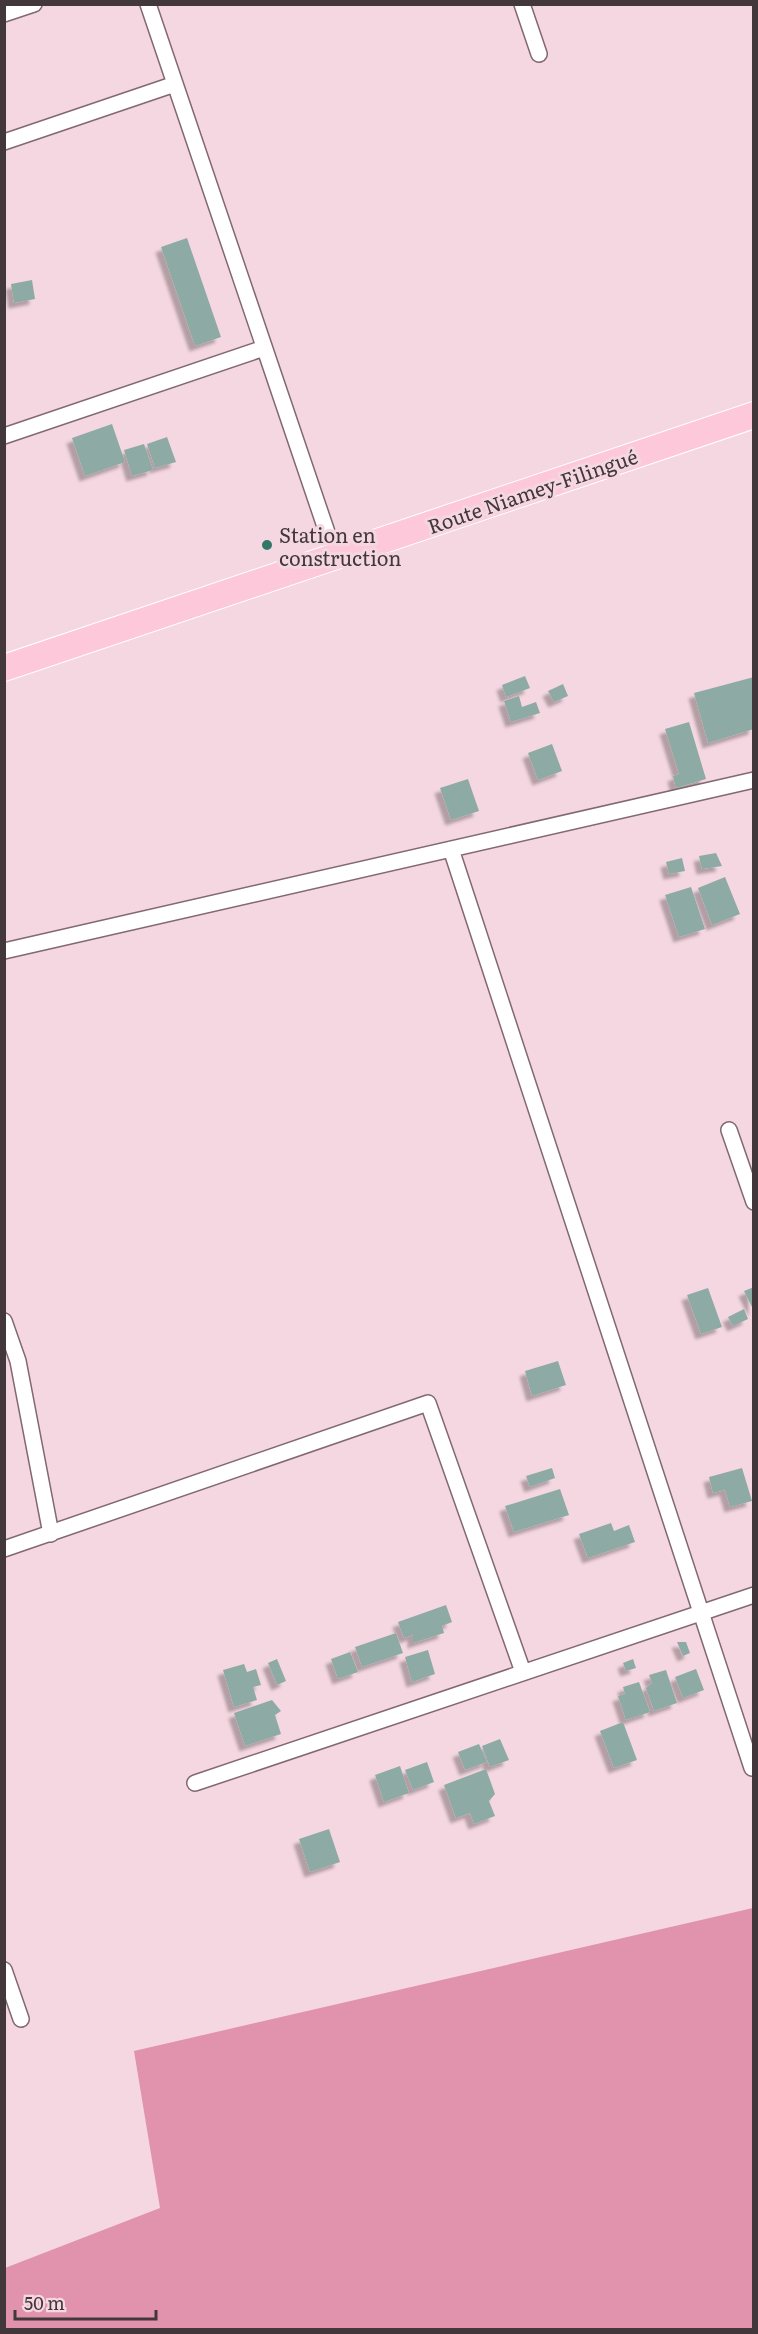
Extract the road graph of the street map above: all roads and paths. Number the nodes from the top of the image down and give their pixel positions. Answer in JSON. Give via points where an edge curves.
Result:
{"nodes":[{"id":1,"x":34,"y":4,"type":"edge"},
{"id":2,"x":148,"y":4,"type":"edge"},
{"id":3,"x":522,"y":4,"type":"edge"},
{"id":4,"x":4,"y":14,"type":"edge"},
{"id":5,"x":539,"y":54,"type":"dead end"},
{"id":6,"x":175,"y":84,"type":"junction"},
{"id":7,"x":4,"y":142,"type":"edge"},
{"id":8,"x":264,"y":348,"type":"junction"},
{"id":9,"x":753,"y":415,"type":"edge"},
{"id":10,"x":4,"y":436,"type":"edge"},
{"id":11,"x":335,"y":556,"type":"junction"},
{"id":12,"x":4,"y":668,"type":"edge"},
{"id":13,"x":753,"y":780,"type":"edge"},
{"id":14,"x":451,"y":849,"type":"junction"},
{"id":15,"x":4,"y":951,"type":"edge"},
{"id":16,"x":729,"y":1130,"type":"dead end"},
{"id":17,"x":753,"y":1202,"type":"edge"},
{"id":18,"x":4,"y":1321,"type":"edge"},
{"id":19,"x":11,"y":1363,"type":"edge"},
{"id":20,"x":51,"y":1534,"type":"junction"},
{"id":21,"x":4,"y":1549,"type":"edge"},
{"id":22,"x":753,"y":1595,"type":"edge"},
{"id":23,"x":701,"y":1612,"type":"junction"},
{"id":24,"x":523,"y":1672,"type":"junction"},
{"id":25,"x":752,"y":1768,"type":"dead end"},
{"id":26,"x":195,"y":1783,"type":"dead end"},
{"id":27,"x":4,"y":1970,"type":"edge"},
{"id":28,"x":21,"y":2019,"type":"dead end"}],
"edges":[{"from":1,"to":4,"type":"street"},
{"from":2,"to":6,"type":"street"},
{"from":3,"to":5,"type":"street"},
{"from":6,"to":7,"type":"street"},
{"from":6,"to":8,"type":"street"},
{"from":8,"to":10,"type":"street"},
{"from":8,"to":11,"type":"street"},
{"from":9,"to":11,"type":"main road","name":"Route Niamey-Filingué"},
{"from":11,"to":12,"type":"main road","name":"Route Niamey-Filingué"},
{"from":13,"to":14,"type":"street"},
{"from":14,"to":15,"type":"street"},
{"from":14,"to":23,"type":"street"},
{"from":16,"to":17,"type":"street"},
{"from":18,"to":19,"type":"street"},
{"from":19,"to":20,"type":"street"},
{"from":20,"to":21,"type":"street"},
{"from":20,"to":24,"type":"street","via":[[428,1403]]},
{"from":22,"to":23,"type":"street"},
{"from":23,"to":24,"type":"street"},
{"from":23,"to":25,"type":"street"},
{"from":24,"to":26,"type":"street"},
{"from":27,"to":28,"type":"street"}]}
